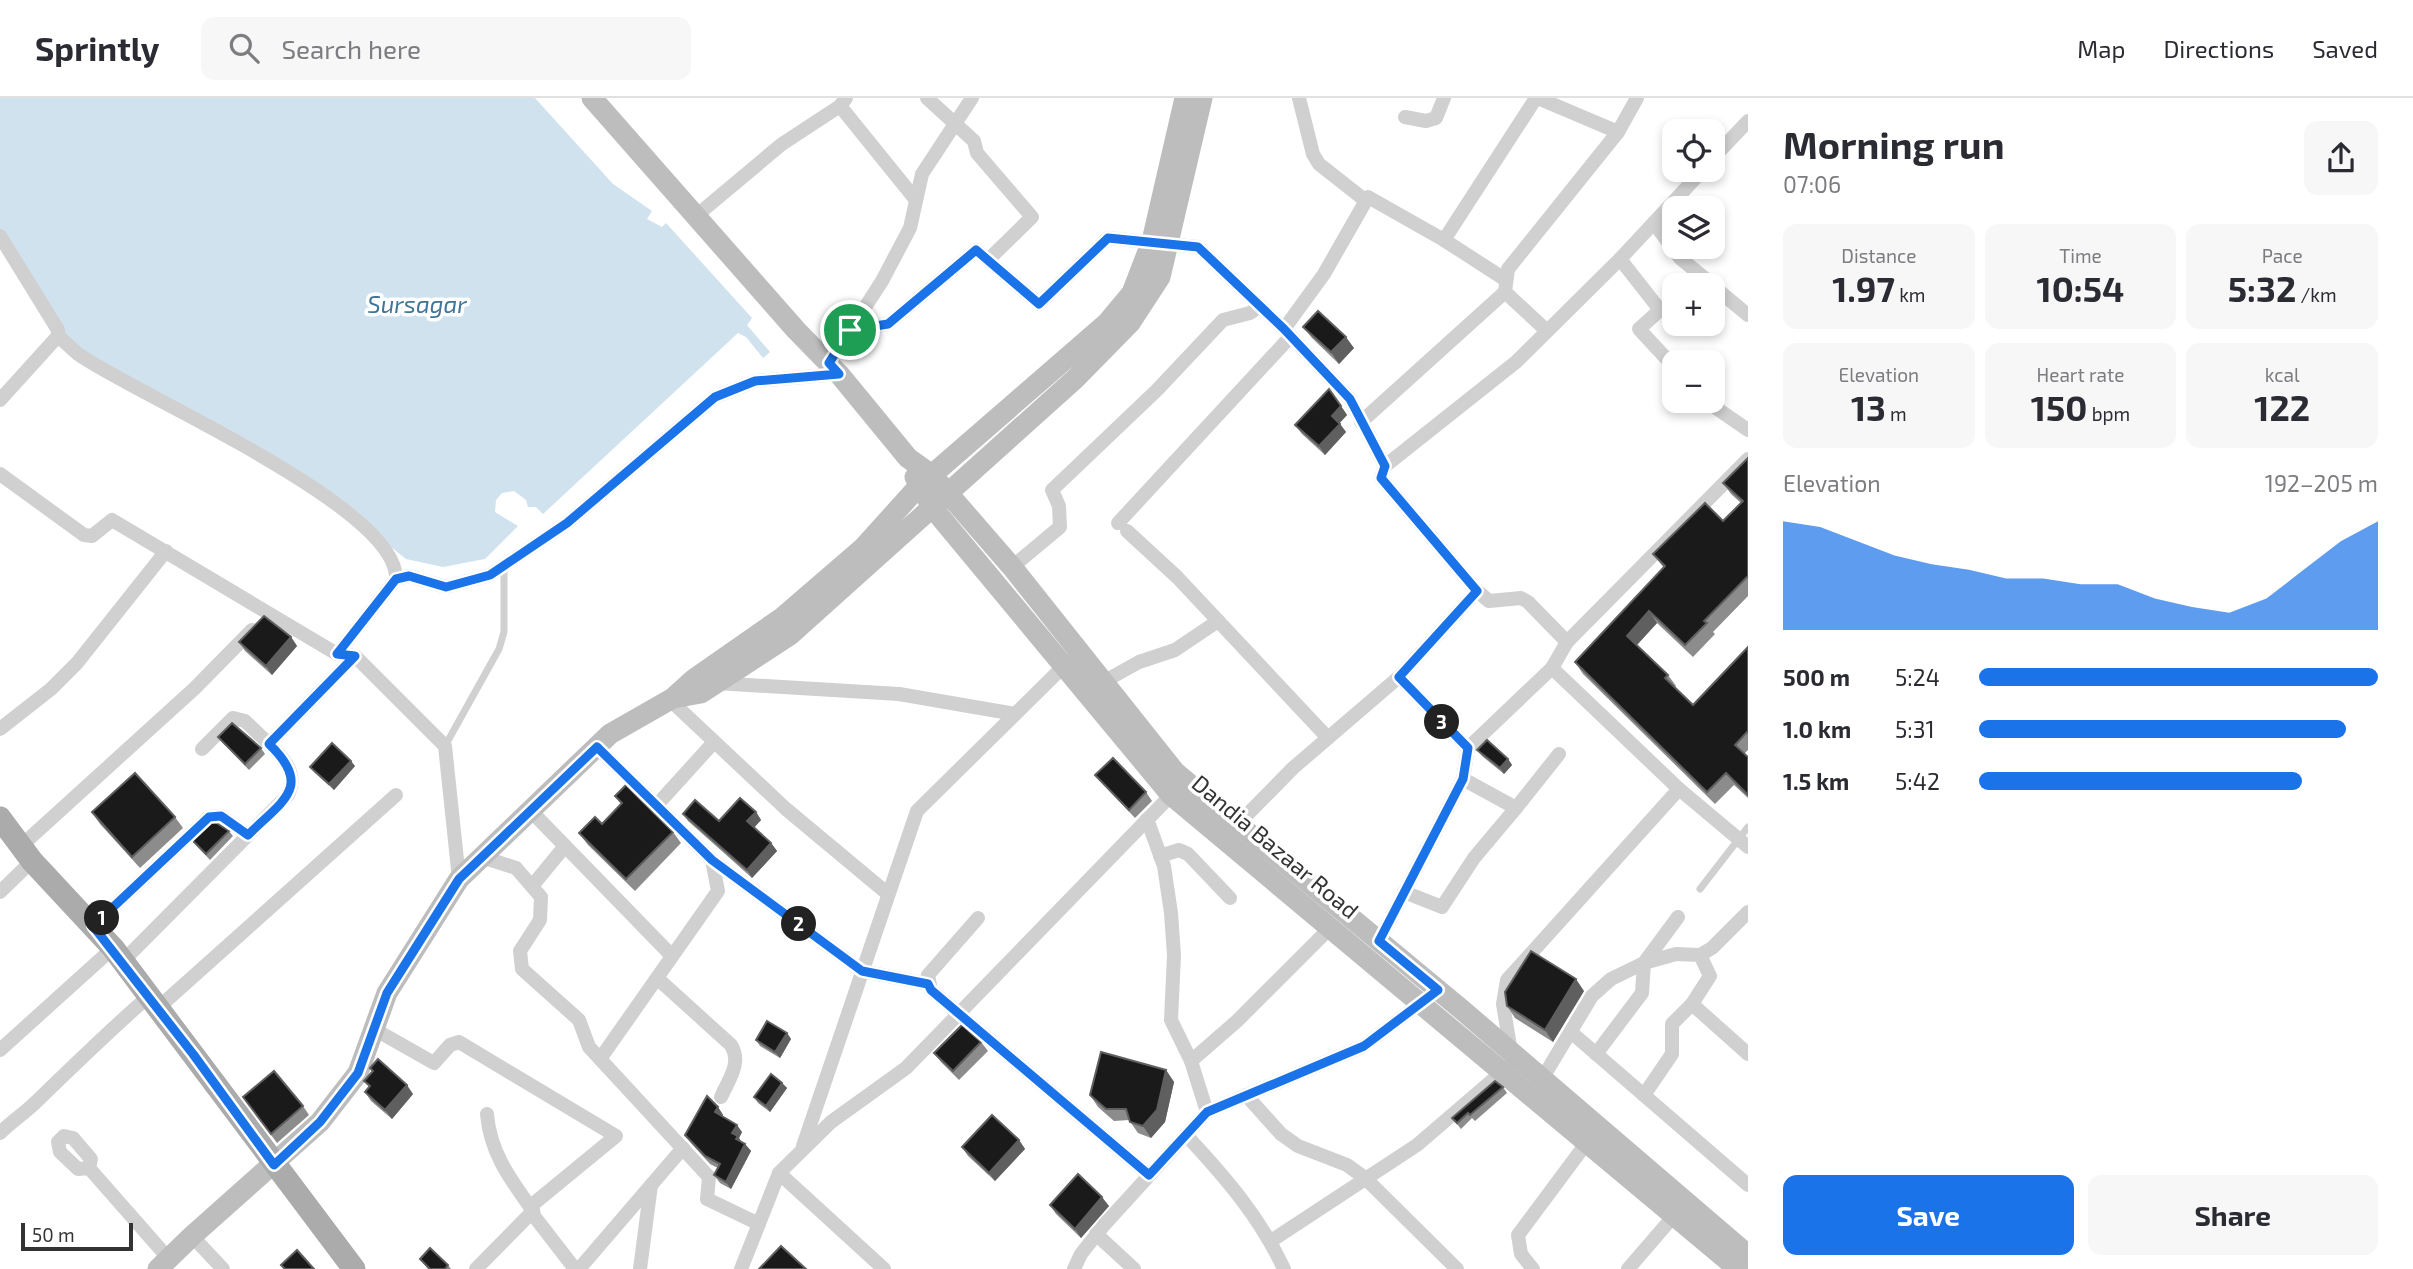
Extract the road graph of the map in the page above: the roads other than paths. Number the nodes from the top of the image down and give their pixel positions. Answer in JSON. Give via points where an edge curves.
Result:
{"nodes":[{"id":1,"x":592,"y":98,"type":"edge"},
{"id":2,"x":927,"y":98,"type":"edge"},
{"id":3,"x":972,"y":98,"type":"edge"},
{"id":4,"x":1185,"y":98,"type":"edge"},
{"id":5,"x":1202,"y":98,"type":"edge"},
{"id":6,"x":1298,"y":98,"type":"edge"},
{"id":7,"x":1444,"y":98,"type":"edge"},
{"id":8,"x":1537,"y":98,"type":"edge"},
{"id":9,"x":1637,"y":98,"type":"edge"},
{"id":10,"x":843,"y":102,"type":"edge"},
{"id":11,"x":1405,"y":117,"type":"dead end"},
{"id":12,"x":1748,"y":121,"type":"edge"},
{"id":13,"x":954,"y":122,"type":"junction"},
{"id":14,"x":1618,"y":132,"type":"junction"},
{"id":15,"x":1725,"y":145,"type":"edge"},
{"id":16,"x":1692,"y":182,"type":"edge"},
{"id":17,"x":916,"y":200,"type":"junction"},
{"id":18,"x":1366,"y":201,"type":"junction"},
{"id":19,"x":696,"y":216,"type":"junction"},
{"id":20,"x":1654,"y":223,"type":"junction"},
{"id":21,"x":0,"y":236,"type":"edge"},
{"id":22,"x":1444,"y":240,"type":"junction"},
{"id":23,"x":1161,"y":242,"type":"junction"},
{"id":24,"x":1620,"y":258,"type":"junction"},
{"id":25,"x":989,"y":259,"type":"junction"},
{"id":26,"x":1698,"y":273,"type":"edge"},
{"id":27,"x":1506,"y":286,"type":"junction"},
{"id":28,"x":1725,"y":296,"type":"edge"},
{"id":29,"x":1260,"y":306,"type":"junction"},
{"id":30,"x":1748,"y":315,"type":"edge"},
{"id":31,"x":850,"y":330,"type":"junction"},
{"id":32,"x":1547,"y":331,"type":"junction"},
{"id":33,"x":1288,"y":333,"type":"junction"},
{"id":34,"x":58,"y":336,"type":"junction"},
{"id":35,"x":1662,"y":354,"type":"edge"},
{"id":36,"x":834,"y":369,"type":"junction"},
{"id":37,"x":0,"y":400,"type":"edge"},
{"id":38,"x":1723,"y":413,"type":"edge"},
{"id":39,"x":1362,"y":422,"type":"junction"},
{"id":40,"x":1748,"y":430,"type":"edge"},
{"id":41,"x":1748,"y":459,"type":"edge"},
{"id":42,"x":1385,"y":466,"type":"junction"},
{"id":43,"x":0,"y":474,"type":"edge"},
{"id":44,"x":925,"y":481,"type":"junction"},
{"id":45,"x":939,"y":500,"type":"junction"},
{"id":46,"x":166,"y":551,"type":"junction"},
{"id":47,"x":504,"y":566,"type":"junction"},
{"id":48,"x":1012,"y":567,"type":"junction"},
{"id":49,"x":396,"y":579,"type":"junction"},
{"id":50,"x":1477,"y":591,"type":"junction"},
{"id":51,"x":270,"y":612,"type":"junction"},
{"id":52,"x":1218,"y":621,"type":"junction"},
{"id":53,"x":1567,"y":642,"type":"junction"},
{"id":54,"x":1079,"y":652,"type":"junction"},
{"id":55,"x":337,"y":654,"type":"junction"},
{"id":56,"x":355,"y":656,"type":"junction"},
{"id":57,"x":1063,"y":668,"type":"junction"},
{"id":58,"x":1552,"y":668,"type":"junction"},
{"id":59,"x":1399,"y":677,"type":"junction"},
{"id":60,"x":711,"y":678,"type":"junction"},
{"id":61,"x":1103,"y":682,"type":"junction"},
{"id":62,"x":672,"y":699,"type":"junction"},
{"id":63,"x":1015,"y":715,"type":"junction"},
{"id":64,"x":0,"y":729,"type":"edge"},
{"id":65,"x":1328,"y":738,"type":"junction"},
{"id":66,"x":714,"y":742,"type":"junction"},
{"id":67,"x":269,"y":744,"type":"junction"},
{"id":68,"x":444,"y":746,"type":"junction"},
{"id":69,"x":597,"y":747,"type":"junction"},
{"id":70,"x":1468,"y":748,"type":"junction"},
{"id":71,"x":202,"y":749,"type":"dead end"},
{"id":72,"x":1559,"y":754,"type":"dead end"},
{"id":73,"x":1463,"y":779,"type":"junction"},
{"id":74,"x":1178,"y":787,"type":"junction"},
{"id":75,"x":1679,"y":789,"type":"junction"},
{"id":76,"x":396,"y":795,"type":"dead end"},
{"id":77,"x":656,"y":806,"type":"junction"},
{"id":78,"x":1516,"y":808,"type":"junction"},
{"id":79,"x":531,"y":811,"type":"junction"},
{"id":80,"x":0,"y":818,"type":"edge"},
{"id":81,"x":1147,"y":819,"type":"junction"},
{"id":82,"x":1238,"y":824,"type":"junction"},
{"id":83,"x":1748,"y":827,"type":"edge"},
{"id":84,"x":248,"y":835,"type":"junction"},
{"id":85,"x":1744,"y":844,"type":"edge"},
{"id":86,"x":565,"y":846,"type":"junction"},
{"id":87,"x":26,"y":853,"type":"junction"},
{"id":88,"x":1160,"y":856,"type":"junction"},
{"id":89,"x":482,"y":857,"type":"junction"},
{"id":90,"x":712,"y":860,"type":"junction"},
{"id":91,"x":459,"y":879,"type":"junction"},
{"id":92,"x":533,"y":885,"type":"junction"},
{"id":93,"x":1700,"y":889,"type":"dead end"},
{"id":94,"x":0,"y":892,"type":"edge"},
{"id":95,"x":1404,"y":892,"type":"junction"},
{"id":96,"x":888,"y":894,"type":"junction"},
{"id":97,"x":1230,"y":898,"type":"dead end"},
{"id":98,"x":1678,"y":917,"type":"dead end"},
{"id":99,"x":978,"y":918,"type":"dead end"},
{"id":100,"x":1745,"y":921,"type":"edge"},
{"id":101,"x":93,"y":926,"type":"junction"},
{"id":102,"x":1330,"y":928,"type":"junction"},
{"id":103,"x":1379,"y":941,"type":"junction"},
{"id":104,"x":118,"y":955,"type":"junction"},
{"id":105,"x":1700,"y":955,"type":"junction"},
{"id":106,"x":672,"y":956,"type":"junction"},
{"id":107,"x":1644,"y":963,"type":"junction"},
{"id":108,"x":862,"y":971,"type":"junction"},
{"id":109,"x":657,"y":978,"type":"junction"},
{"id":110,"x":928,"y":984,"type":"junction"},
{"id":111,"x":1430,"y":997,"type":"junction"},
{"id":112,"x":154,"y":1002,"type":"junction"},
{"id":113,"x":1692,"y":1004,"type":"junction"},
{"id":114,"x":960,"y":1012,"type":"junction"},
{"id":115,"x":374,"y":1029,"type":"junction"},
{"id":116,"x":1573,"y":1033,"type":"junction"},
{"id":117,"x":0,"y":1050,"type":"edge"},
{"id":118,"x":1596,"y":1054,"type":"junction"},
{"id":119,"x":1748,"y":1054,"type":"edge"},
{"id":120,"x":600,"y":1059,"type":"junction"},
{"id":121,"x":1511,"y":1060,"type":"junction"},
{"id":122,"x":1192,"y":1061,"type":"junction"},
{"id":123,"x":1542,"y":1079,"type":"junction"},
{"id":124,"x":1246,"y":1095,"type":"junction"},
{"id":125,"x":1644,"y":1096,"type":"junction"},
{"id":126,"x":721,"y":1097,"type":"dead end"},
{"id":127,"x":1207,"y":1112,"type":"junction"},
{"id":128,"x":486,"y":1114,"type":"dead end"},
{"id":129,"x":0,"y":1133,"type":"edge"},
{"id":130,"x":1186,"y":1135,"type":"junction"},
{"id":131,"x":1588,"y":1141,"type":"junction"},
{"id":132,"x":683,"y":1148,"type":"junction"},
{"id":133,"x":801,"y":1151,"type":"junction"},
{"id":134,"x":274,"y":1165,"type":"junction"},
{"id":135,"x":89,"y":1168,"type":"dead end"},
{"id":136,"x":779,"y":1173,"type":"junction"},
{"id":137,"x":1149,"y":1175,"type":"junction"},
{"id":138,"x":1365,"y":1178,"type":"junction"},
{"id":139,"x":651,"y":1185,"type":"junction"},
{"id":140,"x":1748,"y":1185,"type":"edge"},
{"id":141,"x":1680,"y":1208,"type":"junction"},
{"id":142,"x":533,"y":1211,"type":"junction"},
{"id":143,"x":758,"y":1224,"type":"junction"},
{"id":144,"x":1096,"y":1234,"type":"junction"},
{"id":145,"x":192,"y":1236,"type":"junction"},
{"id":146,"x":1271,"y":1241,"type":"junction"},
{"id":147,"x":1748,"y":1255,"type":"edge"},
{"id":148,"x":163,"y":1264,"type":"edge"},
{"id":149,"x":1725,"y":1265,"type":"edge"},
{"id":150,"x":223,"y":1269,"type":"edge"},
{"id":151,"x":355,"y":1269,"type":"edge"},
{"id":152,"x":476,"y":1269,"type":"edge"},
{"id":153,"x":577,"y":1269,"type":"edge"},
{"id":154,"x":640,"y":1269,"type":"edge"},
{"id":155,"x":741,"y":1269,"type":"edge"},
{"id":156,"x":884,"y":1269,"type":"edge"},
{"id":157,"x":1074,"y":1269,"type":"edge"},
{"id":158,"x":1134,"y":1269,"type":"edge"},
{"id":159,"x":1284,"y":1269,"type":"edge"},
{"id":160,"x":1457,"y":1269,"type":"edge"},
{"id":161,"x":1533,"y":1269,"type":"edge"},
{"id":162,"x":1628,"y":1269,"type":"edge"}],
"edges":[{"from":1,"to":19,"type":"street"},
{"from":2,"to":13,"type":"street"},
{"from":3,"to":13,"type":"street"},
{"from":4,"to":23,"type":"street"},
{"from":5,"to":23,"type":"street"},
{"from":6,"to":18,"type":"street","via":[[1313,154]]},
{"from":7,"to":11,"type":"street","via":[[1436,118]]},
{"from":8,"to":14,"type":"street"},
{"from":8,"to":22,"type":"street"},
{"from":9,"to":14,"type":"street"},
{"from":10,"to":17,"type":"street"},
{"from":10,"to":19,"type":"street","via":[[782,144]]},
{"from":12,"to":15,"type":"street"},
{"from":13,"to":17,"type":"street","via":[[922,174]]},
{"from":13,"to":25,"type":"street","via":[[1032,217]]},
{"from":14,"to":27,"type":"street","via":[[1508,269]]},
{"from":16,"to":20,"type":"street"},
{"from":17,"to":31,"type":"street","via":[[910,229]]},
{"from":18,"to":22,"type":"street","via":[[1368,197]]},
{"from":18,"to":33,"type":"street"},
{"from":19,"to":36,"type":"street"},
{"from":20,"to":24,"type":"street"},
{"from":20,"to":26,"type":"street"},
{"from":21,"to":34,"type":"street"},
{"from":22,"to":27,"type":"street"},
{"from":23,"to":25,"type":"street","via":[[1108,238],[1039,304]]},
{"from":23,"to":29,"type":"street","via":[[1198,247]]},
{"from":23,"to":44,"type":"street","via":[[1132,293],[1107,323]]},
{"from":23,"to":45,"type":"street","via":[[1160,277],[1130,323],[1075,379]]},
{"from":24,"to":32,"type":"street"},
{"from":24,"to":35,"type":"street","via":[[1660,310],[1639,329]]},
{"from":25,"to":31,"type":"street","via":[[976,250],[888,324]]},
{"from":27,"to":32,"type":"street"},
{"from":27,"to":39,"type":"street"},
{"from":28,"to":30,"type":"street"},
{"from":29,"to":33,"type":"street"},
{"from":29,"to":48,"type":"street","via":[[1223,320],[1052,490],[1060,527]]},
{"from":31,"to":36,"type":"street"},
{"from":32,"to":42,"type":"street","via":[[1516,362]]},
{"from":33,"to":39,"type":"street","via":[[1350,399]]},
{"from":33,"to":52,"type":"street","via":[[1123,527]]},
{"from":34,"to":37,"type":"street"},
{"from":34,"to":49,"type":"street","via":[[87,360],[276,463],[380,542],[395,563]]},
{"from":36,"to":44,"type":"street","name":"Dandia Bazaar Road"},
{"from":36,"to":47,"type":"street","via":[[755,381],[715,397],[567,523]]},
{"from":38,"to":40,"type":"street"},
{"from":39,"to":42,"type":"street"},
{"from":41,"to":53,"type":"street"},
{"from":42,"to":50,"type":"street","via":[[1381,478]]},
{"from":43,"to":46,"type":"street","via":[[84,535],[92,536],[112,520]]},
{"from":44,"to":45,"type":"street","name":"Dandia Bazaar Road"},
{"from":44,"to":60,"type":"street","via":[[863,548]]},
{"from":45,"to":48,"type":"street","name":"Dandia Bazaar Road"},
{"from":45,"to":57,"type":"street","name":"Dandia Bazaar Road"},
{"from":45,"to":60,"type":"street","via":[[790,635]]},
{"from":46,"to":51,"type":"street"},
{"from":46,"to":64,"type":"street","via":[[77,663]]},
{"from":47,"to":49,"type":"street","via":[[469,583],[446,587],[409,576]]},
{"from":47,"to":68,"type":"lane","via":[[504,632],[499,649]]},
{"from":48,"to":54,"type":"street","name":"Dandia Bazaar Road"},
{"from":49,"to":55,"type":"street"},
{"from":50,"to":53,"type":"street","via":[[1489,601],[1521,598]]},
{"from":50,"to":59,"type":"street"},
{"from":51,"to":55,"type":"street"},
{"from":51,"to":87,"type":"street"},
{"from":52,"to":61,"type":"street","via":[[1175,650],[1139,662]]},
{"from":52,"to":65,"type":"street"},
{"from":53,"to":58,"type":"street"},
{"from":54,"to":57,"type":"street"},
{"from":54,"to":61,"type":"street","name":"Dandia Bazaar Road"},
{"from":55,"to":56,"type":"street"},
{"from":56,"to":67,"type":"street"},
{"from":56,"to":68,"type":"street"},
{"from":57,"to":63,"type":"street"},
{"from":57,"to":74,"type":"street","name":"Dandia Bazaar Road"},
{"from":58,"to":70,"type":"street"},
{"from":58,"to":75,"type":"street"},
{"from":59,"to":65,"type":"street"},
{"from":59,"to":70,"type":"street"},
{"from":60,"to":62,"type":"street","via":[[701,693]]},
{"from":60,"to":63,"type":"street","via":[[900,694]]},
{"from":61,"to":74,"type":"street","name":"Dandia Bazaar Road"},
{"from":62,"to":66,"type":"street"},
{"from":62,"to":69,"type":"street","via":[[610,734]]},
{"from":63,"to":96,"type":"street","via":[[917,811]]},
{"from":65,"to":82,"type":"street"},
{"from":66,"to":77,"type":"street"},
{"from":66,"to":96,"type":"street"},
{"from":67,"to":71,"type":"street","via":[[245,721],[233,718]]},
{"from":67,"to":84,"type":"street","via":[[290,771],[292,786]]},
{"from":68,"to":91,"type":"street"},
{"from":69,"to":77,"type":"street"},
{"from":69,"to":79,"type":"street"},
{"from":70,"to":73,"type":"street"},
{"from":72,"to":78,"type":"street"},
{"from":73,"to":78,"type":"street"},
{"from":73,"to":95,"type":"street"},
{"from":74,"to":81,"type":"street"},
{"from":74,"to":82,"type":"street","name":"Dandia Bazaar Road"},
{"from":74,"to":102,"type":"street","name":"Dandia Bazaar Road"},
{"from":75,"to":85,"type":"street"},
{"from":75,"to":121,"type":"street","via":[[1507,980],[1503,1004]]},
{"from":76,"to":112,"type":"street"},
{"from":77,"to":90,"type":"street"},
{"from":78,"to":95,"type":"street","via":[[1441,906]]},
{"from":79,"to":86,"type":"street"},
{"from":79,"to":89,"type":"street"},
{"from":80,"to":87,"type":"main road"},
{"from":81,"to":88,"type":"street"},
{"from":81,"to":114,"type":"street"},
{"from":82,"to":103,"type":"street","name":"Dandia Bazaar Road"},
{"from":83,"to":85,"type":"lane"},
{"from":84,"to":101,"type":"street","via":[[221,816],[209,817]]},
{"from":84,"to":104,"type":"street"},
{"from":85,"to":93,"type":"lane"},
{"from":86,"to":92,"type":"street"},
{"from":86,"to":106,"type":"street"},
{"from":87,"to":94,"type":"street"},
{"from":87,"to":101,"type":"main road"},
{"from":88,"to":97,"type":"street","via":[[1179,850],[1188,854]]},
{"from":88,"to":122,"type":"street","via":[[1174,955],[1171,1020]]},
{"from":89,"to":91,"type":"street"},
{"from":89,"to":92,"type":"street","via":[[516,868]]},
{"from":90,"to":106,"type":"street","via":[[718,891]]},
{"from":90,"to":108,"type":"street"},
{"from":91,"to":115,"type":"street","via":[[387,993]]},
{"from":92,"to":120,"type":"street","via":[[541,897],[540,920],[520,951],[522,969],[579,1020],[589,1047]]},
{"from":95,"to":103,"type":"street"},
{"from":96,"to":108,"type":"street"},
{"from":98,"to":107,"type":"street"},
{"from":99,"to":110,"type":"street","via":[[928,975]]},
{"from":100,"to":105,"type":"street"},
{"from":101,"to":104,"type":"main road"},
{"from":102,"to":111,"type":"street","name":"Dandia Bazaar Road"},
{"from":102,"to":122,"type":"street"},
{"from":103,"to":111,"type":"street","name":"Dandia Bazaar Road"},
{"from":104,"to":112,"type":"main road"},
{"from":104,"to":117,"type":"street"},
{"from":105,"to":107,"type":"street","via":[[1664,956]]},
{"from":105,"to":113,"type":"street","via":[[1710,976]]},
{"from":106,"to":109,"type":"street"},
{"from":107,"to":116,"type":"street","via":[[1600,987]]},
{"from":107,"to":118,"type":"street","via":[[1642,993]]},
{"from":108,"to":110,"type":"street"},
{"from":108,"to":133,"type":"street"},
{"from":109,"to":120,"type":"street"},
{"from":109,"to":126,"type":"street","via":[[737,1054]]},
{"from":110,"to":114,"type":"street"},
{"from":111,"to":121,"type":"street","name":"Dandia Bazaar Road"},
{"from":111,"to":124,"type":"street","via":[[1364,1046]]},
{"from":112,"to":129,"type":"street","via":[[98,1040]]},
{"from":112,"to":134,"type":"main road"},
{"from":113,"to":119,"type":"street"},
{"from":113,"to":125,"type":"street","via":[[1672,1024],[1672,1055]]},
{"from":114,"to":133,"type":"street","via":[[906,1068],[831,1122]]},
{"from":114,"to":137,"type":"street"},
{"from":115,"to":134,"type":"street","via":[[358,1073],[320,1122]]},
{"from":115,"to":142,"type":"street","via":[[434,1063],[459,1042],[616,1136],[532,1205]]},
{"from":116,"to":118,"type":"street"},
{"from":116,"to":123,"type":"street"},
{"from":118,"to":125,"type":"street"},
{"from":120,"to":132,"type":"street"},
{"from":121,"to":123,"type":"street","name":"Dandia Bazaar Road"},
{"from":121,"to":131,"type":"street","name":"Dandia Bazaar Road"},
{"from":121,"to":138,"type":"street","via":[[1417,1145]]},
{"from":122,"to":127,"type":"street"},
{"from":123,"to":141,"type":"street","name":"Dandia Bazaar Road"},
{"from":124,"to":127,"type":"street"},
{"from":124,"to":138,"type":"street","via":[[1298,1146],[1347,1165]]},
{"from":125,"to":140,"type":"street"},
{"from":127,"to":130,"type":"street"},
{"from":128,"to":142,"type":"street","via":[[496,1156]]},
{"from":130,"to":137,"type":"street"},
{"from":130,"to":146,"type":"street","via":[[1224,1175]]},
{"from":131,"to":141,"type":"street","name":"Dandia Bazaar Road"},
{"from":131,"to":161,"type":"street","via":[[1518,1236],[1521,1254]]},
{"from":132,"to":139,"type":"street"},
{"from":132,"to":143,"type":"street","via":[[709,1177],[707,1199]]},
{"from":133,"to":136,"type":"street"},
{"from":134,"to":145,"type":"street"},
{"from":134,"to":151,"type":"main road"},
{"from":135,"to":148,"type":"street"},
{"from":136,"to":143,"type":"street"},
{"from":136,"to":156,"type":"street"},
{"from":137,"to":144,"type":"street"},
{"from":138,"to":146,"type":"street"},
{"from":138,"to":160,"type":"street"},
{"from":139,"to":153,"type":"street"},
{"from":139,"to":154,"type":"street"},
{"from":141,"to":147,"type":"street","name":"Dandia Bazaar Road"},
{"from":141,"to":149,"type":"street","name":"Dandia Bazaar Road"},
{"from":141,"to":162,"type":"street"},
{"from":142,"to":152,"type":"street"},
{"from":142,"to":153,"type":"street"},
{"from":143,"to":155,"type":"street"},
{"from":144,"to":157,"type":"street"},
{"from":144,"to":158,"type":"street"},
{"from":145,"to":148,"type":"street"},
{"from":145,"to":150,"type":"street"},
{"from":146,"to":159,"type":"street"}]}
